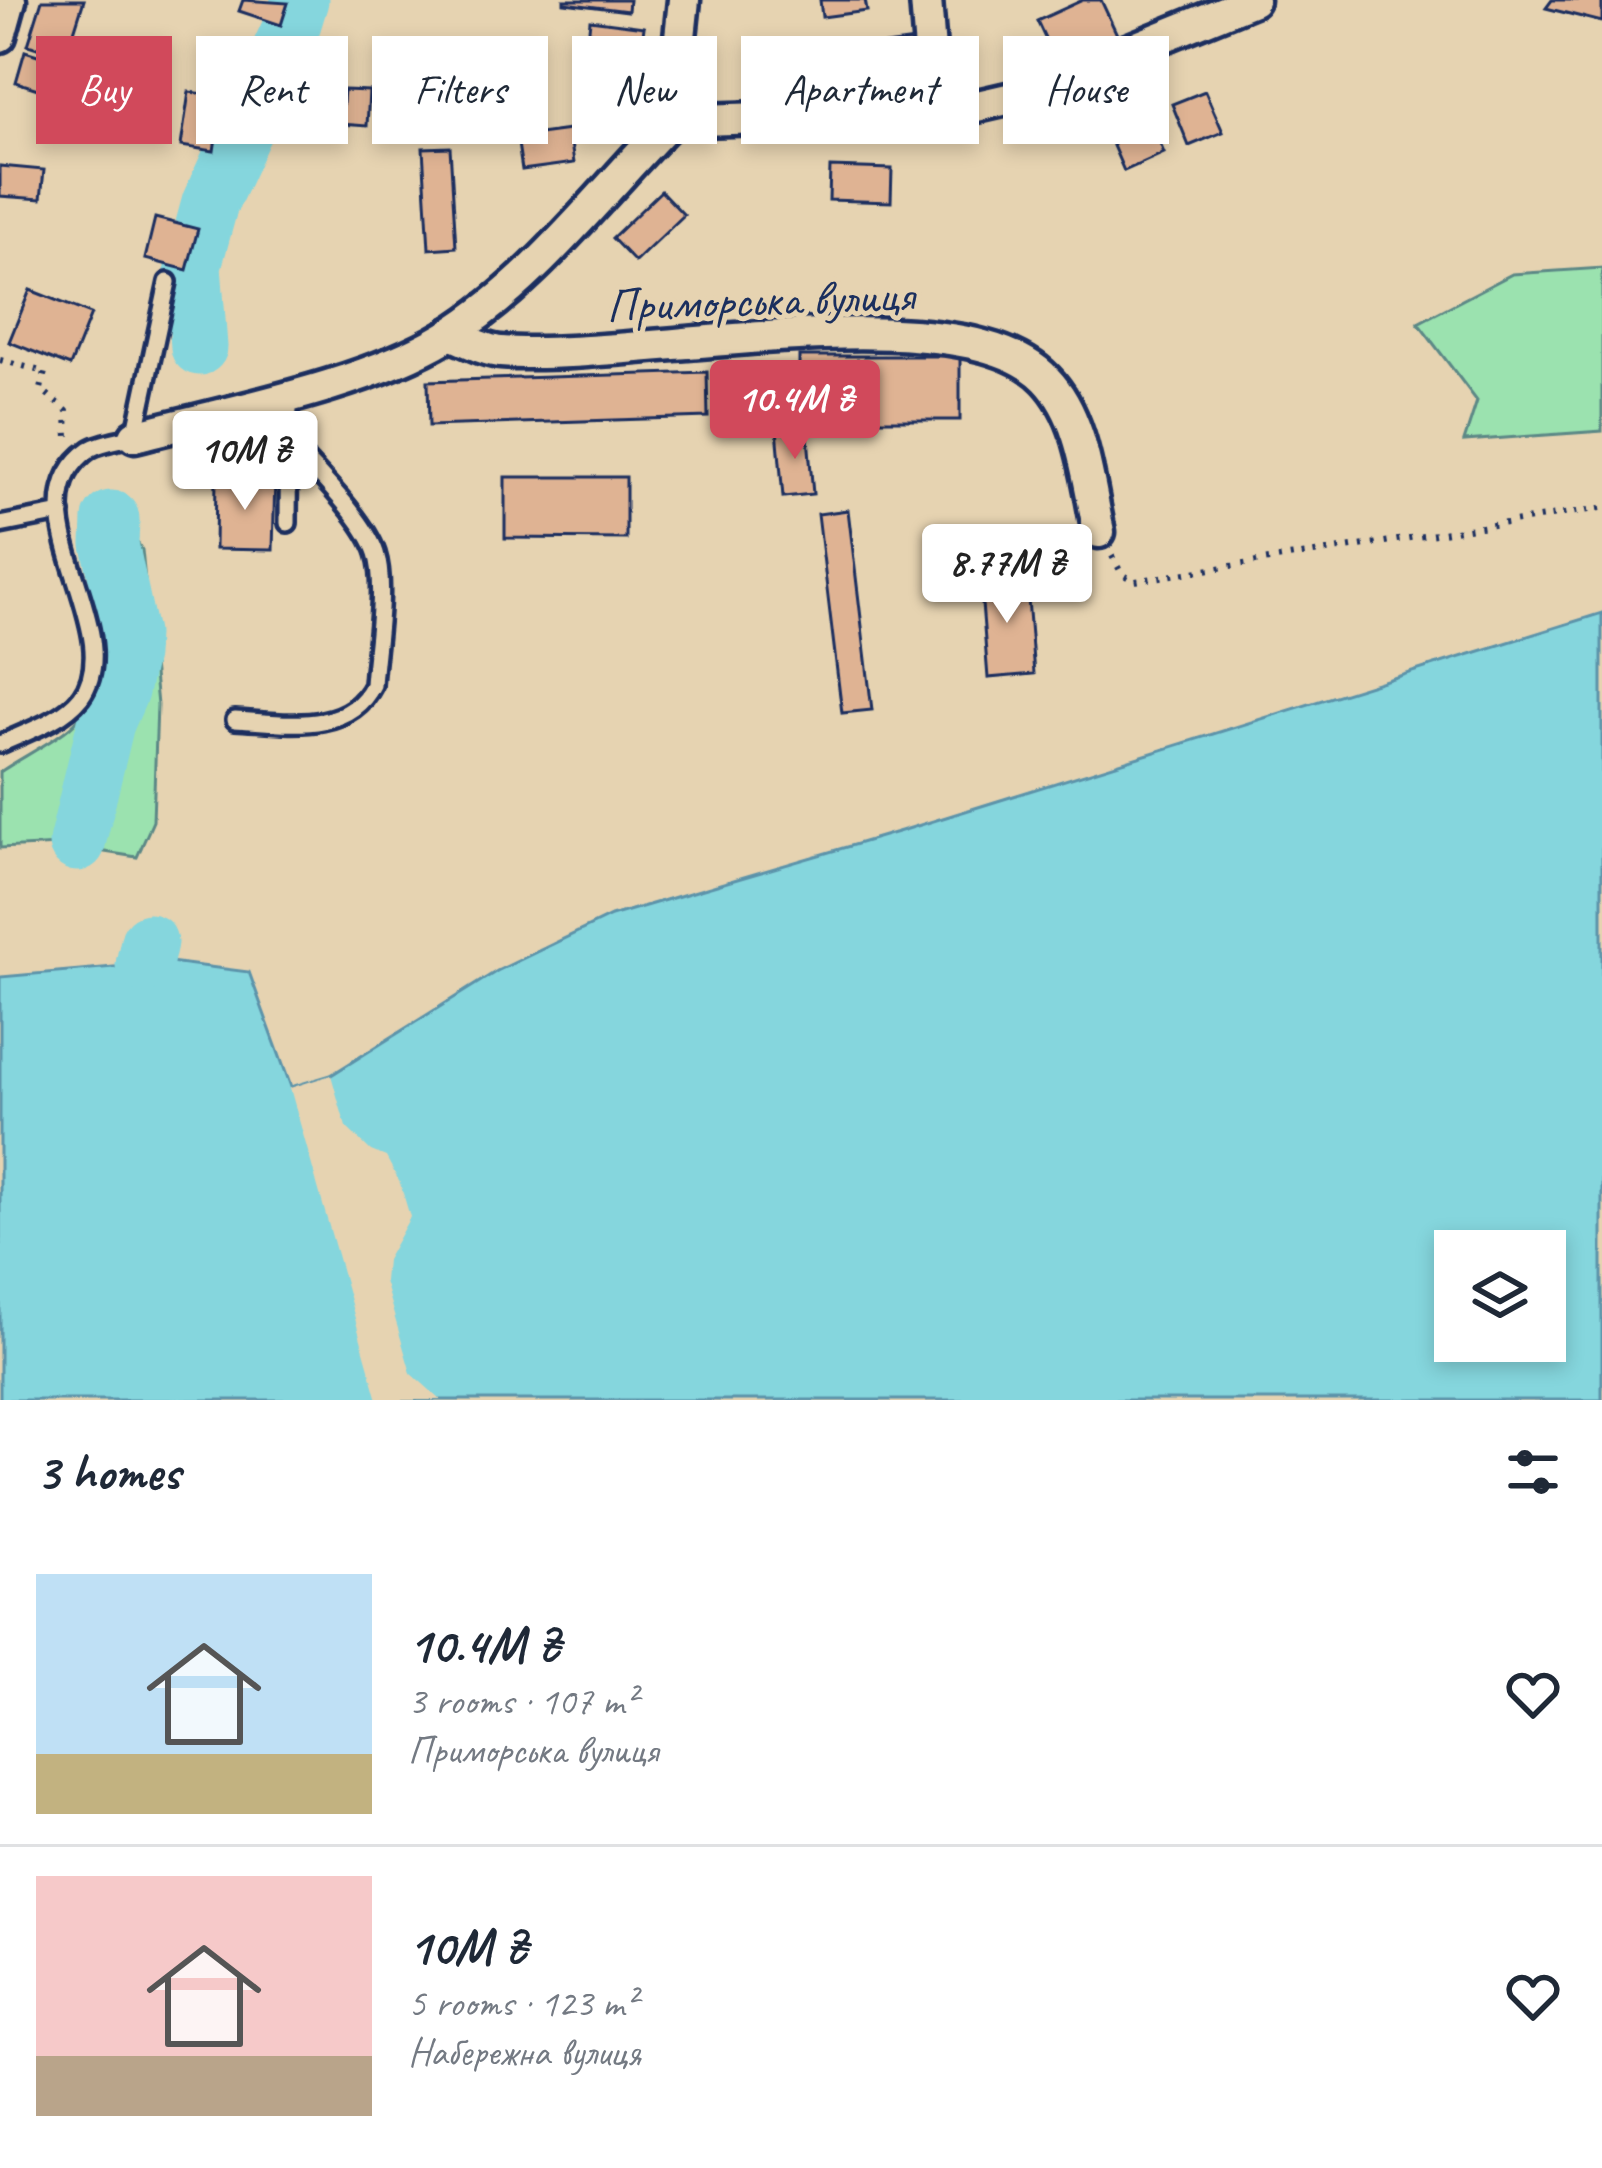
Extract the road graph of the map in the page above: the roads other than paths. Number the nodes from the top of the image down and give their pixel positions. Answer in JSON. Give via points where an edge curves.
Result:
{"nodes":[{"id":1,"x":10,"y":0,"type":"edge"},
{"id":2,"x":684,"y":0,"type":"edge"},
{"id":3,"x":926,"y":0,"type":"edge"},
{"id":4,"x":1253,"y":0,"type":"edge"},
{"id":5,"x":0,"y":36,"type":"edge"},
{"id":6,"x":680,"y":36,"type":"edge"},
{"id":7,"x":929,"y":36,"type":"edge"},
{"id":8,"x":979,"y":105,"type":"edge"},
{"id":9,"x":650,"y":144,"type":"edge"},
{"id":10,"x":168,"y":282,"type":"dead end"},
{"id":11,"x":450,"y":334,"type":"junction"},
{"id":12,"x":289,"y":395,"type":"junction"},
{"id":13,"x":134,"y":436,"type":"junction"},
{"id":14,"x":289,"y":441,"type":"junction"},
{"id":15,"x":61,"y":513,"type":"junction"},
{"id":16,"x":288,"y":523,"type":"dead end"},
{"id":17,"x":0,"y":525,"type":"edge"},
{"id":18,"x":1099,"y":532,"type":"road end"},
{"id":19,"x":236,"y":720,"type":"dead end"},
{"id":20,"x":0,"y":744,"type":"edge"}],
"edges":[{"from":1,"to":5,"type":"street"},
{"from":2,"to":6,"type":"street"},
{"from":3,"to":7,"type":"street"},
{"from":4,"to":8,"type":"street"},
{"from":9,"to":11,"type":"street","via":[[552,251]]},
{"from":10,"to":13,"type":"lane"},
{"from":11,"to":12,"type":"street","via":[[404,359]]},
{"from":11,"to":18,"type":"street","name":"Приморська вулиця","via":[[498,352],[849,334],[988,346],[1048,380],[1066,408]]},
{"from":12,"to":13,"type":"street"},
{"from":12,"to":14,"type":"lane"},
{"from":13,"to":15,"type":"lane","via":[[91,448],[68,472]]},
{"from":14,"to":16,"type":"lane"},
{"from":14,"to":19,"type":"lane","via":[[377,555],[373,686],[334,719]]},
{"from":15,"to":17,"type":"lane"},
{"from":15,"to":20,"type":"lane","via":[[93,663],[82,696]]}]}
